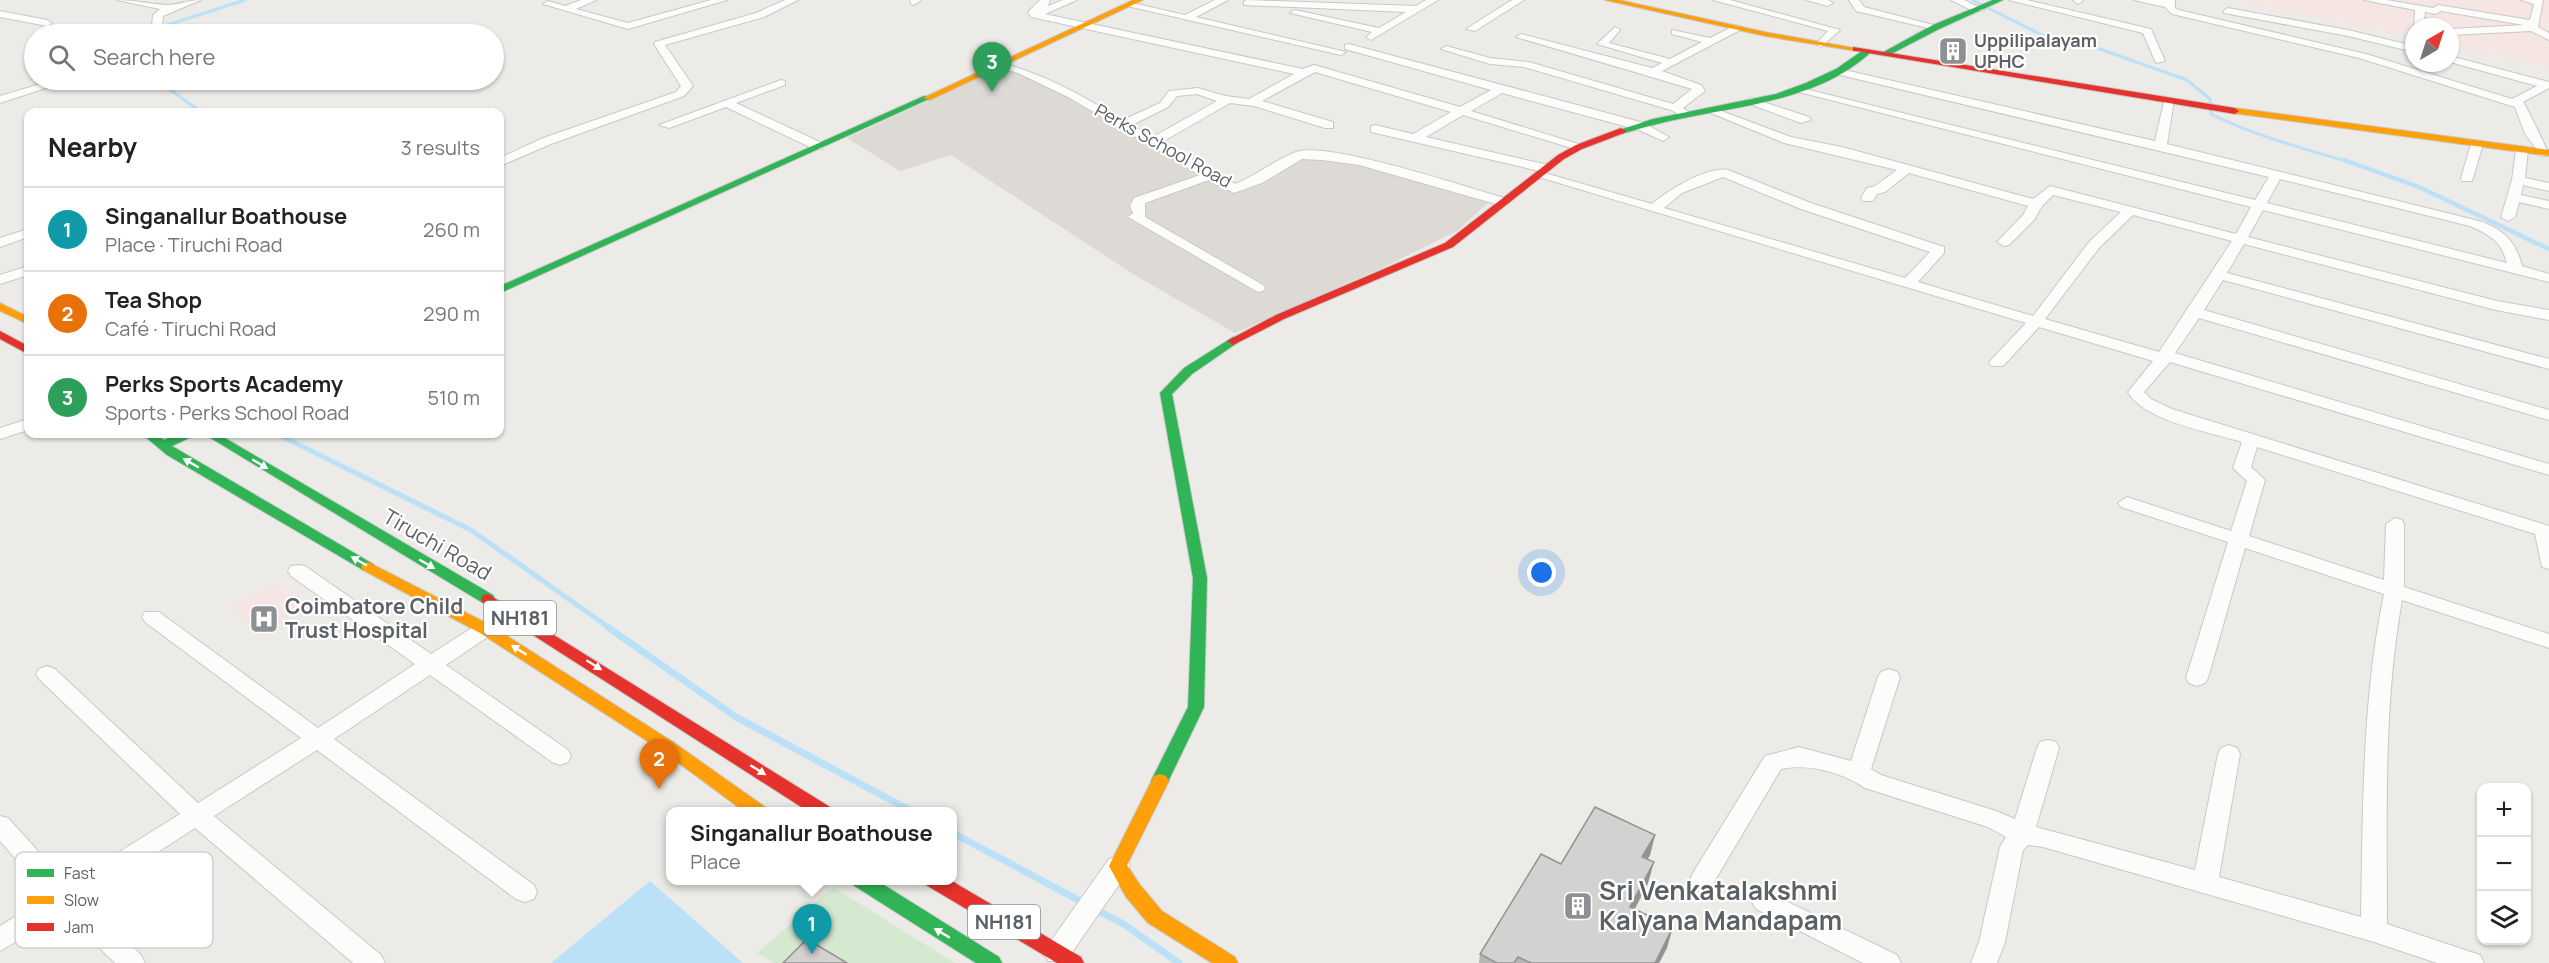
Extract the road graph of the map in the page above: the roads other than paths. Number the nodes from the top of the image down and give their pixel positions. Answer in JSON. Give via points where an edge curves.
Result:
{"nodes":[{"id":1,"x":122,"y":0,"type":"edge"},
{"id":2,"x":196,"y":0,"type":"edge"},
{"id":3,"x":591,"y":0,"type":"edge"},
{"id":4,"x":699,"y":0,"type":"edge"},
{"id":5,"x":793,"y":0,"type":"edge"},
{"id":6,"x":1045,"y":0,"type":"edge"},
{"id":7,"x":1072,"y":0,"type":"edge"},
{"id":8,"x":1223,"y":0,"type":"edge"},
{"id":9,"x":1234,"y":0,"type":"edge"},
{"id":10,"x":1433,"y":0,"type":"edge"},
{"id":11,"x":1519,"y":0,"type":"edge"},
{"id":12,"x":1609,"y":0,"type":"edge"},
{"id":13,"x":1718,"y":0,"type":"edge"},
{"id":14,"x":1811,"y":0,"type":"edge"},
{"id":15,"x":2014,"y":0,"type":"edge"},
{"id":16,"x":2139,"y":0,"type":"edge"},
{"id":17,"x":2369,"y":0,"type":"edge"},
{"id":18,"x":2526,"y":0,"type":"edge"},
{"id":19,"x":1946,"y":1,"type":"edge"},
{"id":20,"x":1957,"y":1,"type":"edge"},
{"id":21,"x":2543,"y":1,"type":"edge"},
{"id":22,"x":717,"y":2,"type":"edge"},
{"id":23,"x":1133,"y":2,"type":"edge"},
{"id":24,"x":1247,"y":3,"type":"junction"},
{"id":25,"x":1828,"y":3,"type":"dead end"},
{"id":26,"x":548,"y":4,"type":"dead end"},
{"id":27,"x":2439,"y":4,"type":"edge"},
{"id":28,"x":1988,"y":5,"type":"edge"},
{"id":29,"x":1856,"y":7,"type":"edge"},
{"id":30,"x":2168,"y":7,"type":"edge"},
{"id":31,"x":169,"y":8,"type":"junction"},
{"id":32,"x":565,"y":9,"type":"junction"},
{"id":33,"x":1419,"y":9,"type":"junction"},
{"id":34,"x":2420,"y":9,"type":"junction"},
{"id":35,"x":2228,"y":11,"type":"dead end"},
{"id":36,"x":0,"y":14,"type":"edge"},
{"id":37,"x":760,"y":15,"type":"junction"},
{"id":38,"x":1035,"y":15,"type":"junction"},
{"id":39,"x":1186,"y":18,"type":"junction"},
{"id":40,"x":2419,"y":18,"type":"edge"},
{"id":41,"x":1844,"y":22,"type":"dead end"},
{"id":42,"x":2155,"y":22,"type":"dead end"},
{"id":43,"x":47,"y":23,"type":"dead end"},
{"id":44,"x":157,"y":24,"type":"edge"},
{"id":45,"x":1082,"y":26,"type":"junction"},
{"id":46,"x":2534,"y":26,"type":"junction"},
{"id":47,"x":1936,"y":27,"type":"junction"},
{"id":48,"x":1736,"y":28,"type":"junction"},
{"id":49,"x":1471,"y":29,"type":"dead end"},
{"id":50,"x":1615,"y":30,"type":"dead end"},
{"id":51,"x":1835,"y":30,"type":"junction"},
{"id":52,"x":2147,"y":31,"type":"junction"},
{"id":53,"x":2459,"y":31,"type":"edge"},
{"id":54,"x":1381,"y":32,"type":"junction"},
{"id":55,"x":1676,"y":32,"type":"dead end"},
{"id":56,"x":1521,"y":37,"type":"dead end"},
{"id":57,"x":2549,"y":37,"type":"edge"},
{"id":58,"x":1710,"y":41,"type":"junction"},
{"id":59,"x":1821,"y":44,"type":"junction"},
{"id":60,"x":2405,"y":47,"type":"edge"},
{"id":61,"x":1446,"y":49,"type":"dead end"},
{"id":62,"x":1345,"y":50,"type":"junction"},
{"id":63,"x":1868,"y":51,"type":"junction"},
{"id":64,"x":1884,"y":54,"type":"junction"},
{"id":65,"x":2160,"y":61,"type":"dead end"},
{"id":66,"x":2459,"y":61,"type":"edge"},
{"id":67,"x":1670,"y":62,"type":"junction"},
{"id":68,"x":997,"y":65,"type":"junction"},
{"id":69,"x":1309,"y":70,"type":"junction"},
{"id":70,"x":1653,"y":72,"type":"junction"},
{"id":71,"x":1840,"y":72,"type":"junction"},
{"id":72,"x":781,"y":83,"type":"dead end"},
{"id":73,"x":1500,"y":89,"type":"junction"},
{"id":74,"x":32,"y":90,"type":"edge"},
{"id":75,"x":1797,"y":90,"type":"junction"},
{"id":76,"x":0,"y":100,"type":"edge"},
{"id":77,"x":1227,"y":100,"type":"junction"},
{"id":78,"x":1751,"y":101,"type":"junction"},
{"id":79,"x":2170,"y":102,"type":"junction"},
{"id":80,"x":2514,"y":102,"type":"junction"},
{"id":81,"x":727,"y":103,"type":"junction"},
{"id":82,"x":1253,"y":103,"type":"junction"},
{"id":83,"x":1460,"y":111,"type":"junction"},
{"id":84,"x":1681,"y":111,"type":"junction"},
{"id":85,"x":1712,"y":111,"type":"junction"},
{"id":86,"x":1178,"y":112,"type":"junction"},
{"id":87,"x":1805,"y":120,"type":"dead end"},
{"id":88,"x":1122,"y":124,"type":"junction"},
{"id":89,"x":665,"y":125,"type":"dead end"},
{"id":90,"x":1329,"y":125,"type":"dead end"},
{"id":91,"x":1639,"y":126,"type":"junction"},
{"id":92,"x":1375,"y":129,"type":"dead end"},
{"id":93,"x":1663,"y":137,"type":"dead end"},
{"id":94,"x":1415,"y":138,"type":"junction"},
{"id":95,"x":1154,"y":141,"type":"junction"},
{"id":96,"x":2476,"y":144,"type":"junction"},
{"id":97,"x":818,"y":146,"type":"junction"},
{"id":98,"x":1579,"y":146,"type":"junction"},
{"id":99,"x":2160,"y":147,"type":"junction"},
{"id":100,"x":2522,"y":150,"type":"junction"},
{"id":101,"x":2547,"y":153,"type":"edge"},
{"id":102,"x":504,"y":160,"type":"edge"},
{"id":103,"x":1906,"y":169,"type":"junction"},
{"id":104,"x":1541,"y":172,"type":"junction"},
{"id":105,"x":1211,"y":176,"type":"junction"},
{"id":106,"x":2276,"y":176,"type":"junction"},
{"id":107,"x":2467,"y":177,"type":"dead end"},
{"id":108,"x":2518,"y":180,"type":"junction"},
{"id":109,"x":2549,"y":187,"type":"edge"},
{"id":110,"x":2514,"y":197,"type":"junction"},
{"id":111,"x":1868,"y":198,"type":"dead end"},
{"id":112,"x":1503,"y":202,"type":"junction"},
{"id":113,"x":2036,"y":204,"type":"junction"},
{"id":114,"x":2549,"y":205,"type":"edge"},
{"id":115,"x":2259,"y":207,"type":"junction"},
{"id":116,"x":1656,"y":208,"type":"junction"},
{"id":117,"x":2129,"y":212,"type":"junction"},
{"id":118,"x":2508,"y":217,"type":"dead end"},
{"id":119,"x":24,"y":234,"type":"edge"},
{"id":120,"x":2237,"y":240,"type":"junction"},
{"id":121,"x":2004,"y":242,"type":"dead end"},
{"id":122,"x":0,"y":243,"type":"edge"},
{"id":123,"x":2515,"y":269,"type":"junction"},
{"id":124,"x":24,"y":271,"type":"edge"},
{"id":125,"x":2219,"y":275,"type":"junction"},
{"id":126,"x":2549,"y":278,"type":"edge"},
{"id":127,"x":0,"y":280,"type":"edge"},
{"id":128,"x":1909,"y":283,"type":"junction"},
{"id":129,"x":504,"y":288,"type":"edge"},
{"id":130,"x":1258,"y":288,"type":"dead end"},
{"id":131,"x":0,"y":306,"type":"edge"},
{"id":132,"x":2196,"y":312,"type":"junction"},
{"id":133,"x":2549,"y":315,"type":"edge"},
{"id":134,"x":24,"y":319,"type":"edge"},
{"id":135,"x":2037,"y":320,"type":"junction"},
{"id":136,"x":0,"y":334,"type":"edge"},
{"id":137,"x":24,"y":349,"type":"edge"},
{"id":138,"x":2166,"y":357,"type":"junction"},
{"id":139,"x":1997,"y":363,"type":"dead end"},
{"id":140,"x":2549,"y":364,"type":"edge"},
{"id":141,"x":2549,"y":415,"type":"edge"},
{"id":142,"x":24,"y":425,"type":"edge"},
{"id":143,"x":0,"y":434,"type":"edge"},
{"id":144,"x":154,"y":438,"type":"edge"},
{"id":145,"x":178,"y":438,"type":"edge"},
{"id":146,"x":217,"y":438,"type":"edge"},
{"id":147,"x":2251,"y":439,"type":"junction"},
{"id":148,"x":164,"y":445,"type":"junction"},
{"id":149,"x":2549,"y":470,"type":"edge"},
{"id":150,"x":2127,"y":503,"type":"dead end"},
{"id":151,"x":2395,"y":524,"type":"dead end"},
{"id":152,"x":2546,"y":532,"type":"edge"},
{"id":153,"x":2237,"y":539,"type":"junction"},
{"id":154,"x":2549,"y":563,"type":"edge"},
{"id":155,"x":298,"y":571,"type":"dead end"},
{"id":156,"x":2394,"y":592,"type":"junction"},
{"id":157,"x":152,"y":617,"type":"dead end"},
{"id":158,"x":485,"y":629,"type":"junction"},
{"id":159,"x":2549,"y":641,"type":"edge"},
{"id":160,"x":431,"y":664,"type":"junction"},
{"id":161,"x":47,"y":674,"type":"dead end"},
{"id":162,"x":1889,"y":677,"type":"dead end"},
{"id":163,"x":2197,"y":678,"type":"dead end"},
{"id":164,"x":319,"y":738,"type":"junction"},
{"id":165,"x":2048,"y":748,"type":"dead end"},
{"id":166,"x":2229,"y":753,"type":"dead end"},
{"id":167,"x":560,"y":756,"type":"dead end"},
{"id":168,"x":1859,"y":772,"type":"junction"},
{"id":169,"x":752,"y":807,"type":"edge"},
{"id":170,"x":816,"y":807,"type":"edge"},
{"id":171,"x":196,"y":815,"type":"junction"},
{"id":172,"x":0,"y":825,"type":"edge"},
{"id":173,"x":2022,"y":835,"type":"junction"},
{"id":174,"x":24,"y":852,"type":"edge"},
{"id":175,"x":138,"y":852,"type":"edge"},
{"id":176,"x":1118,"y":866,"type":"junction"},
{"id":177,"x":1701,"y":880,"type":"dead end"},
{"id":178,"x":2205,"y":883,"type":"junction"},
{"id":179,"x":868,"y":885,"type":"edge"},
{"id":180,"x":942,"y":885,"type":"edge"},
{"id":181,"x":525,"y":892,"type":"dead end"},
{"id":182,"x":1765,"y":902,"type":"dead end"},
{"id":183,"x":15,"y":930,"type":"edge"},
{"id":184,"x":2374,"y":931,"type":"junction"},
{"id":185,"x":0,"y":940,"type":"edge"},
{"id":186,"x":117,"y":948,"type":"edge"},
{"id":187,"x":1066,"y":958,"type":"edge"},
{"id":188,"x":132,"y":963,"type":"edge"},
{"id":189,"x":372,"y":963,"type":"edge"},
{"id":190,"x":992,"y":963,"type":"edge"},
{"id":191,"x":1228,"y":963,"type":"edge"},
{"id":192,"x":1888,"y":963,"type":"edge"},
{"id":193,"x":1984,"y":963,"type":"edge"},
{"id":194,"x":2471,"y":963,"type":"edge"}],
"edges":[{"from":1,"to":31,"type":"street"},
{"from":2,"to":31,"type":"street"},
{"from":3,"to":32,"type":"street"},
{"from":4,"to":22,"type":"street"},
{"from":5,"to":37,"type":"street"},
{"from":6,"to":38,"type":"street","via":[[1033,12]]},
{"from":7,"to":38,"type":"street"},
{"from":8,"to":39,"type":"street"},
{"from":9,"to":24,"type":"street"},
{"from":10,"to":33,"type":"street"},
{"from":11,"to":49,"type":"street"},
{"from":12,"to":48,"type":"main road"},
{"from":13,"to":51,"type":"street"},
{"from":14,"to":25,"type":"street"},
{"from":15,"to":52,"type":"street"},
{"from":16,"to":30,"type":"street"},
{"from":17,"to":34,"type":"street"},
{"from":18,"to":21,"type":"street"},
{"from":19,"to":20,"type":"street"},
{"from":20,"to":28,"type":"street"},
{"from":21,"to":46,"type":"street"},
{"from":22,"to":32,"type":"street","via":[[628,26]]},
{"from":22,"to":37,"type":"street"},
{"from":23,"to":39,"type":"street"},
{"from":23,"to":45,"type":"main road"},
{"from":24,"to":33,"type":"street"},
{"from":24,"to":54,"type":"street"},
{"from":26,"to":32,"type":"street"},
{"from":27,"to":34,"type":"street","via":[[2436,11]]},
{"from":27,"to":46,"type":"street"},
{"from":28,"to":47,"type":"main road"},
{"from":29,"to":47,"type":"street"},
{"from":30,"to":80,"type":"street","via":[[2362,56]]},
{"from":31,"to":44,"type":"street","via":[[158,15]]},
{"from":33,"to":54,"type":"street"},
{"from":34,"to":40,"type":"street"},
{"from":35,"to":60,"type":"street"},
{"from":36,"to":43,"type":"street"},
{"from":37,"to":102,"type":"street","via":[[659,44],[687,86],[680,94],[546,141]]},
{"from":38,"to":45,"type":"street"},
{"from":39,"to":62,"type":"street"},
{"from":41,"to":51,"type":"street"},
{"from":42,"to":52,"type":"street"},
{"from":45,"to":68,"type":"main road"},
{"from":45,"to":69,"type":"street"},
{"from":46,"to":53,"type":"street"},
{"from":46,"to":57,"type":"street"},
{"from":47,"to":64,"type":"main road"},
{"from":48,"to":58,"type":"street"},
{"from":48,"to":59,"type":"main road"},
{"from":50,"to":67,"type":"street","via":[[1602,44]]},
{"from":51,"to":59,"type":"street"},
{"from":52,"to":65,"type":"street"},
{"from":54,"to":62,"type":"street"},
{"from":55,"to":58,"type":"street"},
{"from":56,"to":70,"type":"street"},
{"from":58,"to":67,"type":"street"},
{"from":59,"to":63,"type":"main road"},
{"from":61,"to":84,"type":"street","via":[[1490,61],[1525,64]]},
{"from":62,"to":69,"type":"street"},
{"from":62,"to":73,"type":"street"},
{"from":63,"to":64,"type":"main road"},
{"from":63,"to":71,"type":"main road"},
{"from":64,"to":79,"type":"main road"},
{"from":66,"to":80,"type":"street","via":[[2547,85]]},
{"from":67,"to":70,"type":"street"},
{"from":68,"to":88,"type":"street","name":"Perks School Road","via":[[1032,76]]},
{"from":68,"to":97,"type":"main road"},
{"from":69,"to":82,"type":"street"},
{"from":69,"to":83,"type":"street"},
{"from":70,"to":84,"type":"street","via":[[1697,87],[1699,91]]},
{"from":71,"to":75,"type":"main road"},
{"from":71,"to":99,"type":"street"},
{"from":72,"to":81,"type":"street"},
{"from":73,"to":83,"type":"street"},
{"from":73,"to":91,"type":"street"},
{"from":74,"to":76,"type":"street"},
{"from":75,"to":78,"type":"main road"},
{"from":75,"to":115,"type":"street"},
{"from":77,"to":82,"type":"street"},
{"from":77,"to":86,"type":"street"},
{"from":77,"to":86,"type":"street","via":[[1198,91],[1173,93]]},
{"from":78,"to":85,"type":"main road"},
{"from":78,"to":87,"type":"street"},
{"from":79,"to":96,"type":"main road"},
{"from":79,"to":99,"type":"street"},
{"from":80,"to":101,"type":"street","via":[[2520,105],[2531,134]]},
{"from":81,"to":89,"type":"street"},
{"from":81,"to":97,"type":"street"},
{"from":82,"to":90,"type":"street"},
{"from":83,"to":94,"type":"street"},
{"from":83,"to":98,"type":"street"},
{"from":84,"to":85,"type":"main road"},
{"from":84,"to":91,"type":"main road"},
{"from":85,"to":103,"type":"street","via":[[1788,140]]},
{"from":86,"to":88,"type":"street"},
{"from":86,"to":95,"type":"street","via":[[1194,119]]},
{"from":88,"to":95,"type":"street","name":"Perks School Road"},
{"from":91,"to":93,"type":"street"},
{"from":91,"to":98,"type":"main road"},
{"from":92,"to":94,"type":"street"},
{"from":94,"to":104,"type":"street"},
{"from":95,"to":105,"type":"street","name":"Perks School Road"},
{"from":96,"to":100,"type":"main road"},
{"from":96,"to":107,"type":"street"},
{"from":97,"to":129,"type":"main road"},
{"from":98,"to":104,"type":"main road"},
{"from":99,"to":106,"type":"street"},
{"from":100,"to":101,"type":"main road"},
{"from":100,"to":108,"type":"street"},
{"from":103,"to":111,"type":"street","via":[[1872,191]]},
{"from":103,"to":113,"type":"street"},
{"from":104,"to":112,"type":"main road"},
{"from":104,"to":116,"type":"street"},
{"from":105,"to":112,"type":"street","name":"Perks School Road","via":[[1234,189],[1300,155],[1322,156],[1360,161]]},
{"from":105,"to":130,"type":"street","via":[[1139,201],[1140,215],[1135,217]]},
{"from":106,"to":115,"type":"street"},
{"from":106,"to":123,"type":"street","via":[[2488,228],[2505,239]]},
{"from":108,"to":109,"type":"street"},
{"from":108,"to":110,"type":"street"},
{"from":110,"to":114,"type":"street"},
{"from":110,"to":118,"type":"street"},
{"from":112,"to":176,"type":"main road","via":[[1459,240],[1240,338],[1181,374],[1166,393],[1200,578],[1196,707]]},
{"from":113,"to":117,"type":"street","via":[[2050,190]]},
{"from":113,"to":121,"type":"street","via":[[2030,217]]},
{"from":115,"to":120,"type":"street"},
{"from":115,"to":123,"type":"street"},
{"from":116,"to":128,"type":"street"},
{"from":116,"to":128,"type":"street","via":[[1677,190],[1722,173],[1806,206],[1939,250]]},
{"from":117,"to":120,"type":"street"},
{"from":117,"to":135,"type":"street","via":[[2094,245]]},
{"from":119,"to":122,"type":"street"},
{"from":120,"to":125,"type":"street"},
{"from":120,"to":133,"type":"street"},
{"from":123,"to":126,"type":"street"},
{"from":124,"to":127,"type":"street"},
{"from":125,"to":132,"type":"street"},
{"from":125,"to":140,"type":"street"},
{"from":128,"to":135,"type":"street"},
{"from":131,"to":134,"type":"main road"},
{"from":132,"to":138,"type":"street"},
{"from":132,"to":141,"type":"street"},
{"from":135,"to":138,"type":"street"},
{"from":135,"to":139,"type":"street"},
{"from":136,"to":137,"type":"main road"},
{"from":138,"to":147,"type":"street","via":[[2136,392],[2138,397],[2149,406]]},
{"from":138,"to":149,"type":"street"},
{"from":142,"to":143,"type":"street"},
{"from":144,"to":148,"type":"main road","number":"NH181"},
{"from":145,"to":148,"type":"main road"},
{"from":146,"to":170,"type":"main road","name":"Tiruchi Road","number":"NH181","one_way":true,"via":[[509,612]]},
{"from":147,"to":152,"type":"street"},
{"from":147,"to":153,"type":"street","via":[[2242,468],[2256,480]]},
{"from":158,"to":148,"type":"main road","number":"NH181","one_way":true,"via":[[398,584]]},
{"from":150,"to":153,"type":"street"},
{"from":151,"to":156,"type":"street"},
{"from":152,"to":154,"type":"street"},
{"from":153,"to":156,"type":"street"},
{"from":153,"to":163,"type":"street"},
{"from":155,"to":160,"type":"street"},
{"from":156,"to":159,"type":"street"},
{"from":156,"to":184,"type":"street","via":[[2386,633],[2375,782]]},
{"from":157,"to":164,"type":"street"},
{"from":158,"to":160,"type":"street"},
{"from":169,"to":158,"type":"main road","number":"NH181","one_way":true,"via":[[657,739]]},
{"from":160,"to":164,"type":"street"},
{"from":160,"to":167,"type":"street"},
{"from":161,"to":171,"type":"street"},
{"from":162,"to":168,"type":"street"},
{"from":164,"to":171,"type":"street"},
{"from":164,"to":181,"type":"street"},
{"from":165,"to":173,"type":"street"},
{"from":166,"to":178,"type":"street"},
{"from":168,"to":173,"type":"street","via":[[1873,782],[1996,820]]},
{"from":168,"to":177,"type":"street","via":[[1799,756],[1773,762]]},
{"from":171,"to":175,"type":"street"},
{"from":171,"to":189,"type":"street"},
{"from":172,"to":174,"type":"street"},
{"from":173,"to":178,"type":"street","via":[[2043,837]]},
{"from":173,"to":193,"type":"street","via":[[2012,847]]},
{"from":176,"to":187,"type":"street","via":[[1080,919]]},
{"from":176,"to":191,"type":"main road","via":[[1155,916]]},
{"from":178,"to":184,"type":"street"},
{"from":190,"to":179,"type":"main road","number":"NH181","one_way":true},
{"from":180,"to":187,"type":"main road","number":"NH181"},
{"from":182,"to":192,"type":"street"},
{"from":183,"to":185,"type":"street"},
{"from":184,"to":194,"type":"street"},
{"from":186,"to":188,"type":"street"}]}
